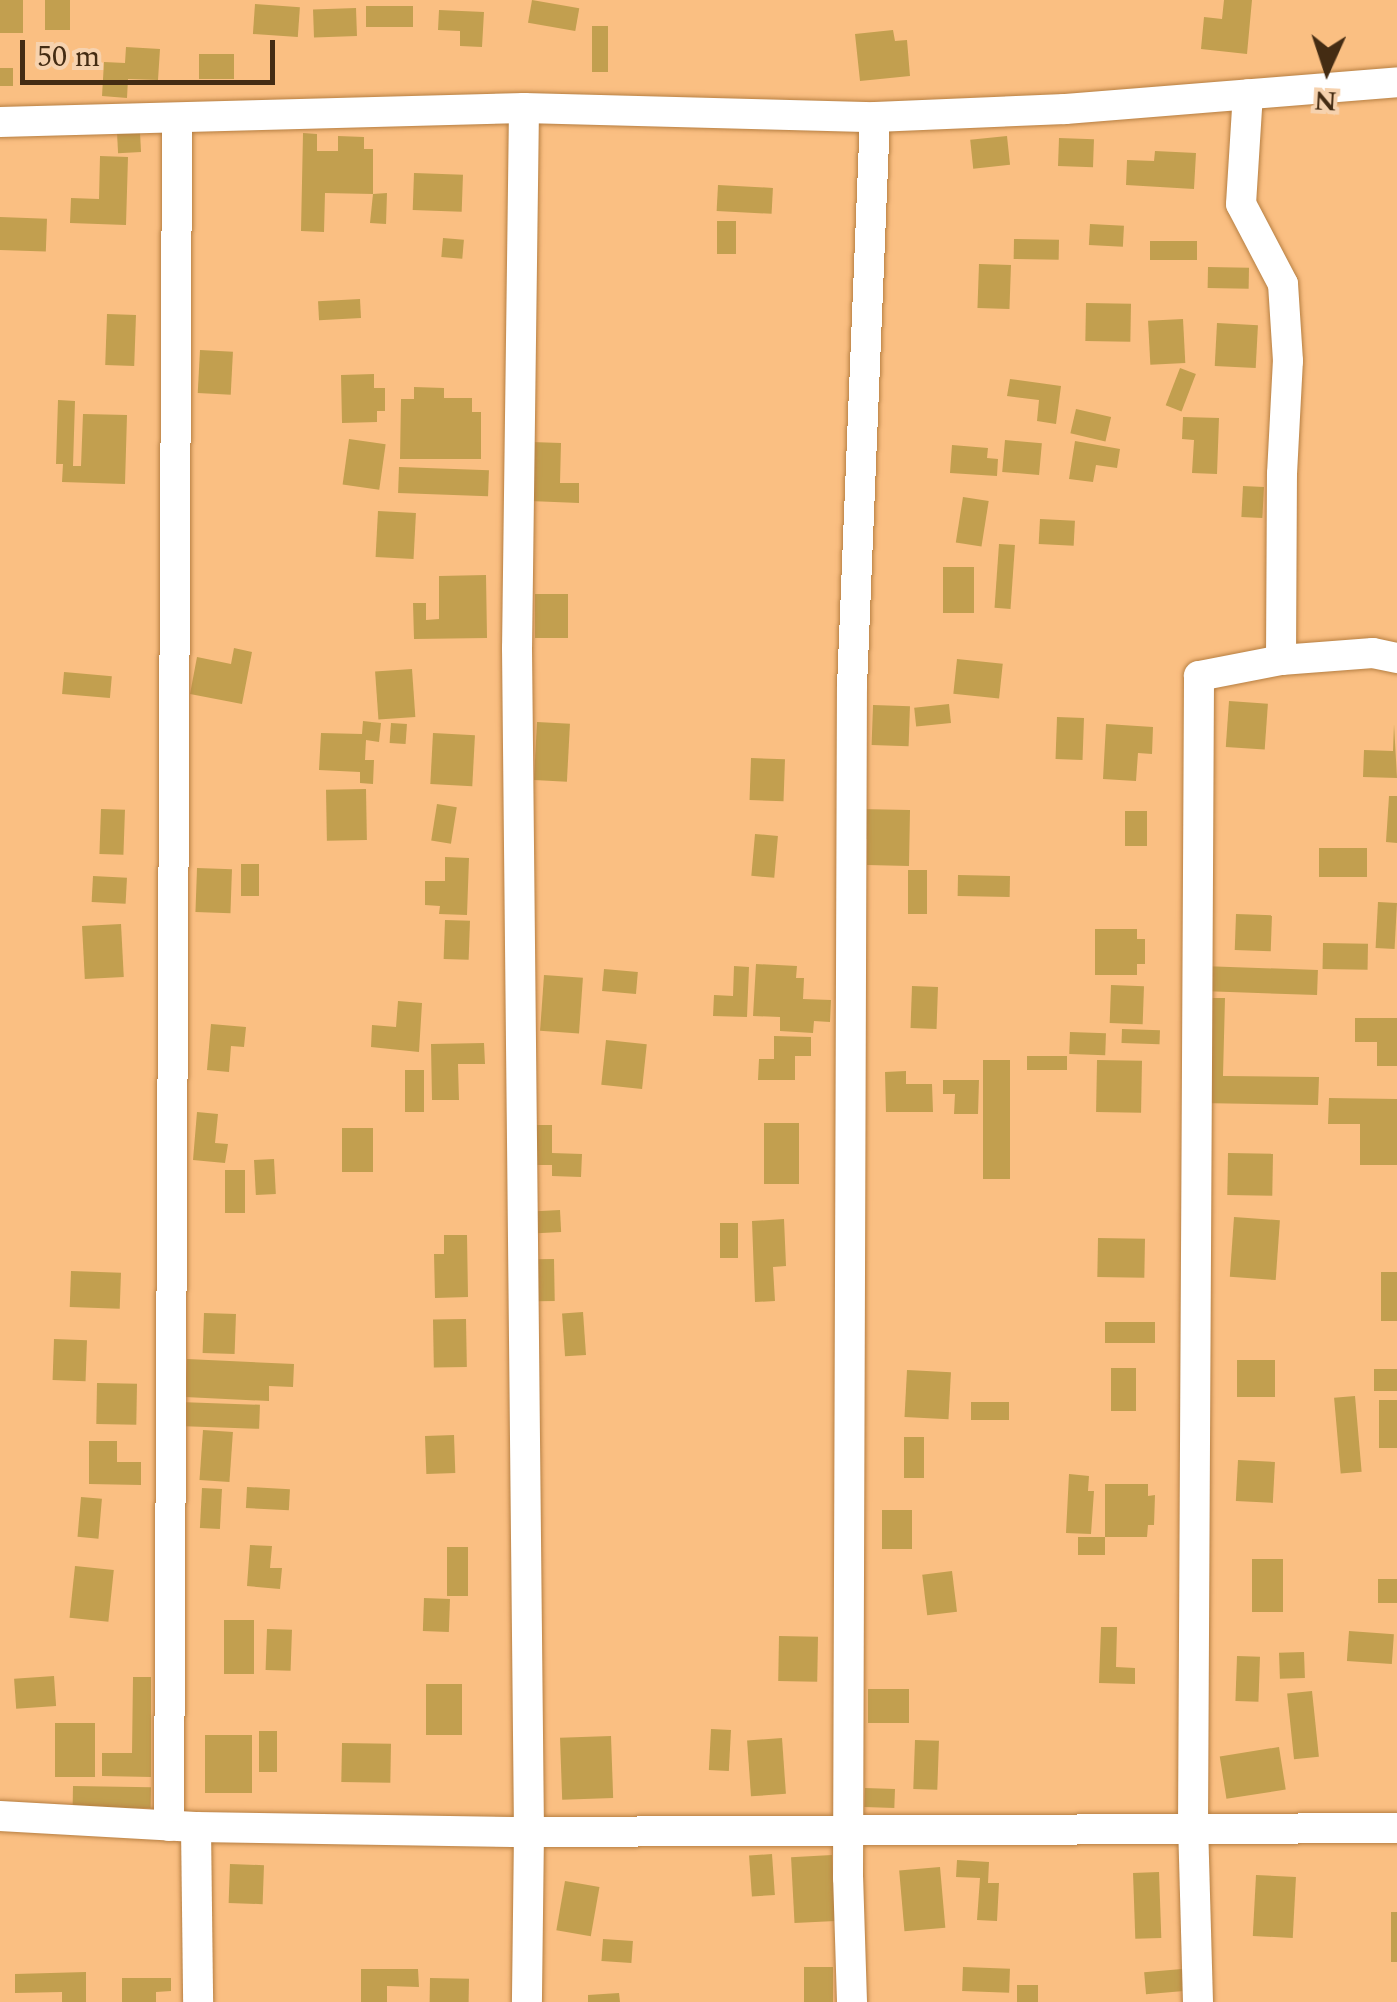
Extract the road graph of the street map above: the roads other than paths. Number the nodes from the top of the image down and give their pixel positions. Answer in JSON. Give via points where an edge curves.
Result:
{"nodes":[{"id":1,"x":1397,"y":82,"type":"edge"},
{"id":2,"x":1248,"y":94,"type":"junction"},
{"id":3,"x":524,"y":108,"type":"junction"},
{"id":4,"x":875,"y":117,"type":"junction"},
{"id":5,"x":177,"y":118,"type":"junction"},
{"id":6,"x":0,"y":122,"type":"edge"},
{"id":7,"x":1397,"y":658,"type":"edge"},
{"id":8,"x":1281,"y":660,"type":"junction"},
{"id":9,"x":0,"y":1816,"type":"edge"},
{"id":10,"x":182,"y":1827,"type":"junction"},
{"id":11,"x":849,"y":1827,"type":"junction"},
{"id":12,"x":1193,"y":1827,"type":"junction"},
{"id":13,"x":1397,"y":1828,"type":"edge"},
{"id":14,"x":529,"y":1832,"type":"junction"},
{"id":15,"x":198,"y":2002,"type":"edge"},
{"id":16,"x":526,"y":2002,"type":"edge"},
{"id":17,"x":852,"y":2002,"type":"edge"},
{"id":18,"x":1198,"y":2002,"type":"edge"}],
"edges":[{"from":1,"to":2,"type":"street"},
{"from":2,"to":4,"type":"street"},
{"from":2,"to":8,"type":"street","via":[[1241,204],[1283,284],[1288,362]]},
{"from":3,"to":4,"type":"street"},
{"from":3,"to":5,"type":"street"},
{"from":3,"to":14,"type":"street","via":[[517,648]]},
{"from":4,"to":11,"type":"street","via":[[852,687]]},
{"from":5,"to":6,"type":"street"},
{"from":5,"to":10,"type":"street"},
{"from":7,"to":8,"type":"street","via":[[1373,653]]},
{"from":8,"to":12,"type":"street","via":[[1199,676]]},
{"from":9,"to":10,"type":"street"},
{"from":10,"to":14,"type":"street"},
{"from":10,"to":15,"type":"street"},
{"from":11,"to":12,"type":"street"},
{"from":11,"to":14,"type":"street"},
{"from":11,"to":17,"type":"street"},
{"from":12,"to":13,"type":"street"},
{"from":12,"to":18,"type":"street"},
{"from":14,"to":16,"type":"street"}]}
